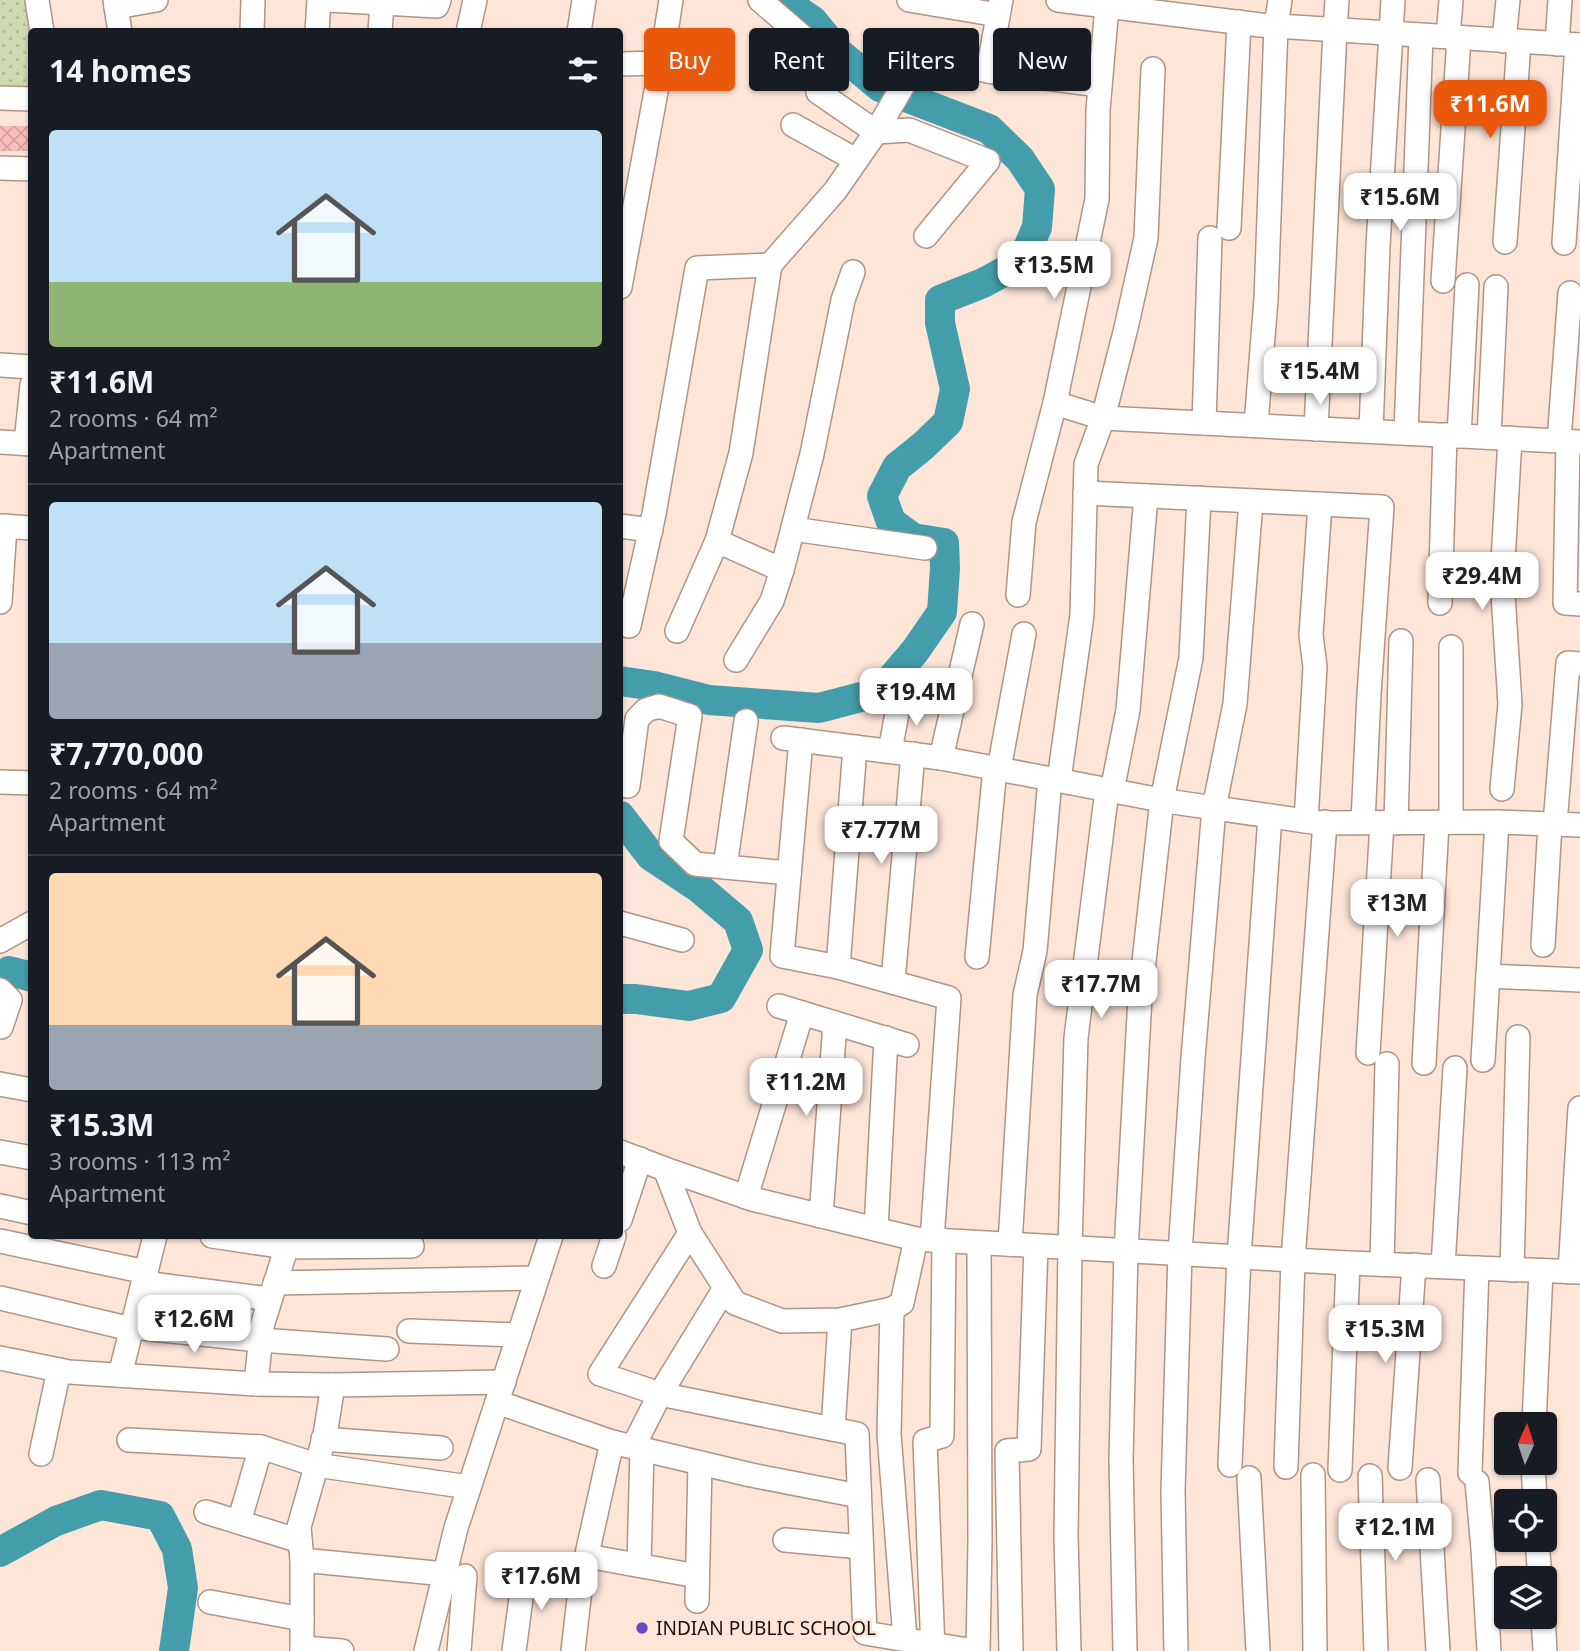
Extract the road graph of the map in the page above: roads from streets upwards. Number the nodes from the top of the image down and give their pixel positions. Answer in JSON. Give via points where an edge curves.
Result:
{"nodes":[{"id":1,"x":37,"y":0,"type":"edge"},
{"id":2,"x":156,"y":0,"type":"edge"},
{"id":3,"x":253,"y":0,"type":"edge"},
{"id":4,"x":319,"y":0,"type":"edge"},
{"id":5,"x":328,"y":0,"type":"edge"},
{"id":6,"x":439,"y":0,"type":"edge"},
{"id":7,"x":475,"y":0,"type":"edge"},
{"id":8,"x":584,"y":0,"type":"edge"},
{"id":9,"x":671,"y":0,"type":"edge"},
{"id":10,"x":760,"y":0,"type":"edge"},
{"id":11,"x":909,"y":0,"type":"edge"},
{"id":12,"x":1280,"y":0,"type":"edge"},
{"id":13,"x":1337,"y":0,"type":"edge"},
{"id":14,"x":1393,"y":0,"type":"edge"},
{"id":15,"x":1451,"y":0,"type":"edge"},
{"id":16,"x":1508,"y":0,"type":"edge"},
{"id":17,"x":1560,"y":0,"type":"edge"},
{"id":18,"x":1066,"y":1,"type":"edge"},
{"id":19,"x":382,"y":3,"type":"junction"},
{"id":20,"x":115,"y":4,"type":"edge"},
{"id":21,"x":1116,"y":5,"type":"edge"},
{"id":22,"x":1154,"y":6,"type":"edge"},
{"id":23,"x":1000,"y":8,"type":"edge"},
{"id":24,"x":1214,"y":9,"type":"edge"},
{"id":25,"x":1239,"y":22,"type":"junction"},
{"id":26,"x":1276,"y":26,"type":"junction"},
{"id":27,"x":40,"y":28,"type":"edge"},
{"id":28,"x":119,"y":28,"type":"edge"},
{"id":29,"x":252,"y":28,"type":"edge"},
{"id":30,"x":317,"y":28,"type":"edge"},
{"id":31,"x":380,"y":28,"type":"edge"},
{"id":32,"x":469,"y":28,"type":"edge"},
{"id":33,"x":580,"y":28,"type":"edge"},
{"id":34,"x":667,"y":28,"type":"edge"},
{"id":35,"x":1335,"y":30,"type":"junction"},
{"id":36,"x":1391,"y":33,"type":"junction"},
{"id":37,"x":1422,"y":36,"type":"junction"},
{"id":38,"x":1454,"y":38,"type":"junction"},
{"id":39,"x":1512,"y":42,"type":"junction"},
{"id":40,"x":1571,"y":45,"type":"edge"},
{"id":41,"x":644,"y":63,"type":"edge"},
{"id":42,"x":623,"y":64,"type":"edge"},
{"id":43,"x":1153,"y":69,"type":"dead end"},
{"id":44,"x":988,"y":71,"type":"junction"},
{"id":45,"x":1100,"y":85,"type":"junction"},
{"id":46,"x":656,"y":91,"type":"edge"},
{"id":47,"x":0,"y":98,"type":"edge"},
{"id":48,"x":28,"y":99,"type":"edge"},
{"id":49,"x":793,"y":125,"type":"dead end"},
{"id":50,"x":876,"y":132,"type":"junction"},
{"id":51,"x":856,"y":160,"type":"junction"},
{"id":52,"x":0,"y":167,"type":"edge"},
{"id":53,"x":28,"y":169,"type":"edge"},
{"id":54,"x":926,"y":236,"type":"dead end"},
{"id":55,"x":1505,"y":242,"type":"dead end"},
{"id":56,"x":1564,"y":243,"type":"dead end"},
{"id":57,"x":770,"y":265,"type":"junction"},
{"id":58,"x":623,"y":271,"type":"edge"},
{"id":59,"x":853,"y":272,"type":"dead end"},
{"id":60,"x":1443,"y":281,"type":"dead end"},
{"id":61,"x":1467,"y":285,"type":"dead end"},
{"id":62,"x":1496,"y":287,"type":"dead end"},
{"id":63,"x":1570,"y":293,"type":"dead end"},
{"id":64,"x":0,"y":365,"type":"edge"},
{"id":65,"x":28,"y":367,"type":"edge"},
{"id":66,"x":1055,"y":403,"type":"junction"},
{"id":67,"x":1103,"y":418,"type":"junction"},
{"id":68,"x":1204,"y":423,"type":"junction"},
{"id":69,"x":1256,"y":425,"type":"junction"},
{"id":70,"x":1316,"y":429,"type":"junction"},
{"id":71,"x":1371,"y":431,"type":"junction"},
{"id":72,"x":1406,"y":433,"type":"junction"},
{"id":73,"x":1452,"y":435,"type":"junction"},
{"id":74,"x":1499,"y":438,"type":"junction"},
{"id":75,"x":0,"y":442,"type":"edge"},
{"id":76,"x":1569,"y":442,"type":"edge"},
{"id":77,"x":28,"y":444,"type":"edge"},
{"id":78,"x":1085,"y":493,"type":"junction"},
{"id":79,"x":1146,"y":496,"type":"junction"},
{"id":80,"x":1199,"y":498,"type":"junction"},
{"id":81,"x":1251,"y":501,"type":"junction"},
{"id":82,"x":1320,"y":504,"type":"junction"},
{"id":83,"x":2,"y":526,"type":"edge"},
{"id":84,"x":623,"y":526,"type":"edge"},
{"id":85,"x":28,"y":528,"type":"edge"},
{"id":86,"x":793,"y":529,"type":"junction"},
{"id":87,"x":651,"y":530,"type":"junction"},
{"id":88,"x":717,"y":541,"type":"junction"},
{"id":89,"x":925,"y":548,"type":"dead end"},
{"id":90,"x":782,"y":570,"type":"junction"},
{"id":91,"x":1018,"y":595,"type":"dead end"},
{"id":92,"x":0,"y":601,"type":"edge"},
{"id":93,"x":1440,"y":603,"type":"dead end"},
{"id":94,"x":1580,"y":604,"type":"edge"},
{"id":95,"x":972,"y":624,"type":"dead end"},
{"id":96,"x":629,"y":626,"type":"dead end"},
{"id":97,"x":677,"y":632,"type":"dead end"},
{"id":98,"x":1024,"y":634,"type":"dead end"},
{"id":99,"x":1401,"y":640,"type":"dead end"},
{"id":100,"x":1451,"y":647,"type":"dead end"},
{"id":101,"x":736,"y":660,"type":"dead end"},
{"id":102,"x":1580,"y":664,"type":"edge"},
{"id":103,"x":900,"y":697,"type":"dead end"},
{"id":104,"x":746,"y":721,"type":"dead end"},
{"id":105,"x":855,"y":747,"type":"junction"},
{"id":106,"x":890,"y":751,"type":"junction"},
{"id":107,"x":913,"y":754,"type":"junction"},
{"id":108,"x":941,"y":758,"type":"junction"},
{"id":109,"x":997,"y":769,"type":"junction"},
{"id":110,"x":1055,"y":780,"type":"junction"},
{"id":111,"x":0,"y":782,"type":"edge"},
{"id":112,"x":28,"y":783,"type":"edge"},
{"id":113,"x":628,"y":786,"type":"dead end"},
{"id":114,"x":1502,"y":789,"type":"dead end"},
{"id":115,"x":1109,"y":790,"type":"junction"},
{"id":116,"x":1162,"y":800,"type":"junction"},
{"id":117,"x":1214,"y":808,"type":"junction"},
{"id":118,"x":1270,"y":816,"type":"junction"},
{"id":119,"x":1497,"y":821,"type":"junction"},
{"id":120,"x":1316,"y":822,"type":"junction"},
{"id":121,"x":1444,"y":822,"type":"junction"},
{"id":122,"x":1380,"y":823,"type":"junction"},
{"id":123,"x":1553,"y":824,"type":"junction"},
{"id":124,"x":1580,"y":825,"type":"edge"},
{"id":125,"x":725,"y":867,"type":"junction"},
{"id":126,"x":789,"y":873,"type":"junction"},
{"id":127,"x":623,"y":924,"type":"edge"},
{"id":128,"x":28,"y":925,"type":"edge"},
{"id":129,"x":682,"y":940,"type":"dead end"},
{"id":130,"x":0,"y":942,"type":"edge"},
{"id":131,"x":1543,"y":945,"type":"dead end"},
{"id":132,"x":977,"y":957,"type":"dead end"},
{"id":133,"x":838,"y":967,"type":"junction"},
{"id":134,"x":1488,"y":976,"type":"junction"},
{"id":135,"x":1580,"y":980,"type":"edge"},
{"id":136,"x":893,"y":981,"type":"junction"},
{"id":137,"x":5,"y":995,"type":"edge"},
{"id":138,"x":779,"y":1006,"type":"dead end"},
{"id":139,"x":802,"y":1013,"type":"junction"},
{"id":140,"x":835,"y":1023,"type":"junction"},
{"id":141,"x":1,"y":1027,"type":"edge"},
{"id":142,"x":1518,"y":1037,"type":"dead end"},
{"id":143,"x":1483,"y":1060,"type":"dead end"},
{"id":144,"x":1424,"y":1063,"type":"dead end"},
{"id":145,"x":1455,"y":1068,"type":"dead end"},
{"id":146,"x":0,"y":1084,"type":"edge"},
{"id":147,"x":28,"y":1089,"type":"edge"},
{"id":148,"x":1580,"y":1108,"type":"edge"},
{"id":149,"x":0,"y":1152,"type":"edge"},
{"id":150,"x":630,"y":1155,"type":"edge"},
{"id":151,"x":28,"y":1157,"type":"edge"},
{"id":152,"x":665,"y":1169,"type":"junction"},
{"id":153,"x":746,"y":1197,"type":"junction"},
{"id":154,"x":623,"y":1200,"type":"edge"},
{"id":155,"x":0,"y":1206,"type":"edge"},
{"id":156,"x":28,"y":1212,"type":"edge"},
{"id":157,"x":821,"y":1216,"type":"junction"},
{"id":158,"x":876,"y":1229,"type":"junction"},
{"id":159,"x":690,"y":1233,"type":"junction"},
{"id":160,"x":151,"y":1239,"type":"edge"},
{"id":161,"x":258,"y":1239,"type":"edge"},
{"id":162,"x":550,"y":1239,"type":"edge"},
{"id":163,"x":613,"y":1239,"type":"edge"},
{"id":164,"x":931,"y":1240,"type":"junction"},
{"id":165,"x":0,"y":1241,"type":"edge"},
{"id":166,"x":288,"y":1241,"type":"edge"},
{"id":167,"x":979,"y":1243,"type":"junction"},
{"id":168,"x":1010,"y":1244,"type":"junction"},
{"id":169,"x":412,"y":1246,"type":"dead end"},
{"id":170,"x":1036,"y":1246,"type":"junction"},
{"id":171,"x":1070,"y":1248,"type":"junction"},
{"id":172,"x":1126,"y":1251,"type":"junction"},
{"id":173,"x":1180,"y":1254,"type":"junction"},
{"id":174,"x":1239,"y":1256,"type":"junction"},
{"id":175,"x":1293,"y":1260,"type":"junction"},
{"id":176,"x":1349,"y":1263,"type":"junction"},
{"id":177,"x":1382,"y":1264,"type":"junction"},
{"id":178,"x":1414,"y":1265,"type":"junction"},
{"id":179,"x":604,"y":1266,"type":"dead end"},
{"id":180,"x":1443,"y":1266,"type":"junction"},
{"id":181,"x":1477,"y":1268,"type":"junction"},
{"id":182,"x":1512,"y":1269,"type":"junction"},
{"id":183,"x":1541,"y":1271,"type":"junction"},
{"id":184,"x":1575,"y":1272,"type":"edge"},
{"id":185,"x":145,"y":1277,"type":"junction"},
{"id":186,"x":537,"y":1278,"type":"junction"},
{"id":187,"x":725,"y":1288,"type":"junction"},
{"id":188,"x":273,"y":1291,"type":"junction"},
{"id":189,"x":0,"y":1298,"type":"edge"},
{"id":190,"x":892,"y":1309,"type":"junction"},
{"id":191,"x":840,"y":1320,"type":"junction"},
{"id":192,"x":132,"y":1328,"type":"junction"},
{"id":193,"x":409,"y":1331,"type":"dead end"},
{"id":194,"x":519,"y":1335,"type":"junction"},
{"id":195,"x":260,"y":1340,"type":"junction"},
{"id":196,"x":387,"y":1349,"type":"dead end"},
{"id":197,"x":0,"y":1358,"type":"edge"},
{"id":198,"x":59,"y":1370,"type":"junction"},
{"id":199,"x":120,"y":1375,"type":"junction"},
{"id":200,"x":257,"y":1384,"type":"junction"},
{"id":201,"x":333,"y":1385,"type":"junction"},
{"id":202,"x":500,"y":1392,"type":"junction"},
{"id":203,"x":660,"y":1394,"type":"junction"},
{"id":204,"x":1535,"y":1412,"type":"edge"},
{"id":205,"x":833,"y":1429,"type":"junction"},
{"id":206,"x":129,"y":1440,"type":"dead end"},
{"id":207,"x":323,"y":1440,"type":"junction"},
{"id":208,"x":629,"y":1446,"type":"junction"},
{"id":209,"x":261,"y":1447,"type":"junction"},
{"id":210,"x":441,"y":1448,"type":"dead end"},
{"id":211,"x":41,"y":1454,"type":"dead end"},
{"id":212,"x":700,"y":1463,"type":"junction"},
{"id":213,"x":316,"y":1465,"type":"junction"},
{"id":214,"x":1230,"y":1465,"type":"dead end"},
{"id":215,"x":1286,"y":1466,"type":"dead end"},
{"id":216,"x":1400,"y":1468,"type":"dead end"},
{"id":217,"x":1339,"y":1470,"type":"dead end"},
{"id":218,"x":1313,"y":1475,"type":"dead end"},
{"id":219,"x":1370,"y":1476,"type":"dead end"},
{"id":220,"x":1249,"y":1478,"type":"dead end"},
{"id":221,"x":1428,"y":1480,"type":"dead end"},
{"id":222,"x":469,"y":1487,"type":"junction"},
{"id":223,"x":859,"y":1496,"type":"junction"},
{"id":224,"x":206,"y":1512,"type":"dead end"},
{"id":225,"x":239,"y":1522,"type":"junction"},
{"id":226,"x":785,"y":1540,"type":"dead end"},
{"id":227,"x":861,"y":1547,"type":"junction"},
{"id":228,"x":301,"y":1550,"type":"junction"},
{"id":229,"x":587,"y":1556,"type":"junction"},
{"id":230,"x":639,"y":1565,"type":"junction"},
{"id":231,"x":525,"y":1569,"type":"dead end"},
{"id":232,"x":455,"y":1575,"type":"junction"},
{"id":233,"x":697,"y":1576,"type":"junction"},
{"id":234,"x":697,"y":1601,"type":"dead end"},
{"id":235,"x":210,"y":1602,"type":"dead end"},
{"id":236,"x":302,"y":1619,"type":"junction"},
{"id":237,"x":1544,"y":1629,"type":"edge"},
{"id":238,"x":905,"y":1639,"type":"junction"},
{"id":239,"x":878,"y":1643,"type":"edge"},
{"id":240,"x":933,"y":1648,"type":"edge"},
{"id":241,"x":302,"y":1650,"type":"edge"},
{"id":242,"x":342,"y":1651,"type":"edge"},
{"id":243,"x":426,"y":1651,"type":"edge"},
{"id":244,"x":459,"y":1651,"type":"edge"},
{"id":245,"x":514,"y":1651,"type":"edge"},
{"id":246,"x":573,"y":1651,"type":"edge"},
{"id":247,"x":976,"y":1651,"type":"edge"},
{"id":248,"x":1011,"y":1651,"type":"edge"},
{"id":249,"x":1069,"y":1651,"type":"edge"},
{"id":250,"x":1125,"y":1651,"type":"edge"},
{"id":251,"x":1176,"y":1651,"type":"edge"},
{"id":252,"x":1258,"y":1651,"type":"edge"},
{"id":253,"x":1315,"y":1651,"type":"edge"},
{"id":254,"x":1376,"y":1651,"type":"edge"},
{"id":255,"x":1438,"y":1651,"type":"edge"},
{"id":256,"x":1489,"y":1651,"type":"edge"},
{"id":257,"x":1545,"y":1651,"type":"edge"}],
"edges":[{"from":1,"to":27,"type":"street"},
{"from":2,"to":20,"type":"street"},
{"from":3,"to":29,"type":"street"},
{"from":4,"to":30,"type":"street"},
{"from":5,"to":19,"type":"street"},
{"from":6,"to":19,"type":"street","via":[[437,6]]},
{"from":7,"to":32,"type":"street"},
{"from":8,"to":33,"type":"street"},
{"from":9,"to":34,"type":"street"},
{"from":10,"to":50,"type":"street","via":[[833,63],[818,92]]},
{"from":11,"to":23,"type":"street"},
{"from":12,"to":26,"type":"street"},
{"from":13,"to":35,"type":"street"},
{"from":14,"to":36,"type":"street"},
{"from":15,"to":38,"type":"street"},
{"from":16,"to":39,"type":"street"},
{"from":17,"to":40,"type":"street"},
{"from":18,"to":21,"type":"street"},
{"from":19,"to":31,"type":"street"},
{"from":20,"to":28,"type":"street"},
{"from":21,"to":22,"type":"street"},
{"from":21,"to":45,"type":"street"},
{"from":22,"to":24,"type":"street"},
{"from":23,"to":44,"type":"street"},
{"from":24,"to":25,"type":"street"},
{"from":25,"to":26,"type":"street"},
{"from":25,"to":68,"type":"street"},
{"from":26,"to":35,"type":"street"},
{"from":26,"to":69,"type":"street","via":[[1266,299]]},
{"from":35,"to":36,"type":"street"},
{"from":35,"to":70,"type":"street"},
{"from":36,"to":37,"type":"street"},
{"from":36,"to":71,"type":"street"},
{"from":37,"to":38,"type":"street"},
{"from":37,"to":72,"type":"street"},
{"from":38,"to":39,"type":"street"},
{"from":38,"to":60,"type":"street"},
{"from":39,"to":40,"type":"street"},
{"from":39,"to":55,"type":"street"},
{"from":40,"to":56,"type":"street"},
{"from":41,"to":42,"type":"street"},
{"from":43,"to":67,"type":"street","via":[[1146,238]]},
{"from":44,"to":45,"type":"street"},
{"from":44,"to":50,"type":"street","via":[[916,56]]},
{"from":45,"to":66,"type":"street","via":[[1097,200]]},
{"from":46,"to":58,"type":"street"},
{"from":47,"to":48,"type":"street"},
{"from":49,"to":51,"type":"street"},
{"from":50,"to":51,"type":"street"},
{"from":50,"to":54,"type":"street","via":[[909,130],[988,161]]},
{"from":51,"to":57,"type":"street"},
{"from":52,"to":53,"type":"street"},
{"from":57,"to":87,"type":"street","via":[[697,268]]},
{"from":57,"to":88,"type":"street","via":[[741,453]]},
{"from":59,"to":86,"type":"street"},
{"from":61,"to":73,"type":"street"},
{"from":62,"to":74,"type":"street"},
{"from":63,"to":76,"type":"street"},
{"from":64,"to":65,"type":"street"},
{"from":66,"to":67,"type":"street"},
{"from":66,"to":91,"type":"street","via":[[1024,522]]},
{"from":67,"to":68,"type":"street"},
{"from":67,"to":78,"type":"street","via":[[1086,464]]},
{"from":68,"to":69,"type":"street"},
{"from":69,"to":70,"type":"street"},
{"from":70,"to":71,"type":"street"},
{"from":71,"to":72,"type":"street"},
{"from":72,"to":73,"type":"street"},
{"from":73,"to":74,"type":"street"},
{"from":73,"to":93,"type":"street"},
{"from":74,"to":76,"type":"street"},
{"from":74,"to":114,"type":"street","via":[[1510,704]]},
{"from":75,"to":77,"type":"street"},
{"from":76,"to":94,"type":"street","via":[[1565,603]]},
{"from":78,"to":79,"type":"street"},
{"from":78,"to":110,"type":"street","via":[[1082,615]]},
{"from":79,"to":80,"type":"street"},
{"from":79,"to":115,"type":"street","via":[[1128,710]]},
{"from":80,"to":81,"type":"street"},
{"from":80,"to":116,"type":"street","via":[[1191,658]]},
{"from":81,"to":82,"type":"street"},
{"from":81,"to":117,"type":"street","via":[[1235,705]]},
{"from":82,"to":120,"type":"street","via":[[1311,635]]},
{"from":82,"to":122,"type":"street","via":[[1382,507],[1368,694]]},
{"from":83,"to":85,"type":"street"},
{"from":83,"to":92,"type":"street"},
{"from":84,"to":87,"type":"street"},
{"from":86,"to":89,"type":"street"},
{"from":86,"to":90,"type":"street"},
{"from":87,"to":96,"type":"street"},
{"from":88,"to":90,"type":"street"},
{"from":88,"to":97,"type":"street"},
{"from":90,"to":101,"type":"street","via":[[772,601]]},
{"from":95,"to":108,"type":"street"},
{"from":98,"to":109,"type":"street"},
{"from":99,"to":122,"type":"street"},
{"from":100,"to":121,"type":"street"},
{"from":102,"to":123,"type":"street","via":[[1568,663]]},
{"from":103,"to":106,"type":"street"},
{"from":104,"to":125,"type":"street"},
{"from":105,"to":106,"type":"street"},
{"from":105,"to":126,"type":"street","via":[[792,739]]},
{"from":105,"to":133,"type":"street"},
{"from":106,"to":107,"type":"street"},
{"from":107,"to":108,"type":"street"},
{"from":107,"to":136,"type":"street"},
{"from":108,"to":109,"type":"street"},
{"from":109,"to":110,"type":"street"},
{"from":109,"to":132,"type":"street"},
{"from":110,"to":115,"type":"street"},
{"from":110,"to":168,"type":"street","via":[[1035,951],[1025,995]]},
{"from":111,"to":112,"type":"street"},
{"from":113,"to":125,"type":"street","via":[[637,719],[659,706],[691,716],[671,841],[695,864]]},
{"from":115,"to":116,"type":"street"},
{"from":115,"to":171,"type":"street","via":[[1076,1038]]},
{"from":116,"to":117,"type":"street"},
{"from":116,"to":172,"type":"street","via":[[1140,997]]},
{"from":117,"to":118,"type":"street"},
{"from":117,"to":173,"type":"street"},
{"from":118,"to":120,"type":"street"},
{"from":118,"to":174,"type":"street"},
{"from":119,"to":121,"type":"street"},
{"from":119,"to":123,"type":"street"},
{"from":119,"to":134,"type":"street"},
{"from":120,"to":122,"type":"street"},
{"from":120,"to":175,"type":"street"},
{"from":121,"to":122,"type":"street"},
{"from":121,"to":144,"type":"street"},
{"from":122,"to":177,"type":"street"},
{"from":123,"to":124,"type":"street"},
{"from":123,"to":131,"type":"street"},
{"from":125,"to":126,"type":"street"},
{"from":126,"to":133,"type":"street","via":[[782,956]]},
{"from":127,"to":129,"type":"street"},
{"from":128,"to":130,"type":"street"},
{"from":133,"to":136,"type":"street"},
{"from":134,"to":135,"type":"street"},
{"from":134,"to":143,"type":"street"},
{"from":136,"to":164,"type":"street","via":[[949,998]]},
{"from":137,"to":141,"type":"street"},
{"from":138,"to":139,"type":"street"},
{"from":139,"to":140,"type":"street"},
{"from":139,"to":153,"type":"street"},
{"from":140,"to":157,"type":"street"},
{"from":140,"to":158,"type":"street","via":[[897,1042]]},
{"from":142,"to":182,"type":"street"},
{"from":145,"to":180,"type":"street"},
{"from":146,"to":147,"type":"street"},
{"from":148,"to":184,"type":"street"},
{"from":149,"to":151,"type":"street"},
{"from":150,"to":152,"type":"street"},
{"from":150,"to":154,"type":"street"},
{"from":152,"to":153,"type":"street"},
{"from":152,"to":159,"type":"street"},
{"from":153,"to":157,"type":"street"},
{"from":155,"to":156,"type":"street"},
{"from":157,"to":158,"type":"street"},
{"from":158,"to":164,"type":"street"},
{"from":159,"to":187,"type":"street"},
{"from":159,"to":203,"type":"street","via":[[600,1374]]},
{"from":160,"to":185,"type":"street"},
{"from":161,"to":166,"type":"street"},
{"from":162,"to":186,"type":"street"},
{"from":163,"to":179,"type":"street"},
{"from":164,"to":167,"type":"street"},
{"from":164,"to":190,"type":"street","via":[[902,1303]]},
{"from":164,"to":240,"type":"street","via":[[942,1436],[925,1441]]},
{"from":165,"to":185,"type":"street"},
{"from":166,"to":169,"type":"street"},
{"from":166,"to":188,"type":"street"},
{"from":167,"to":168,"type":"street"},
{"from":167,"to":247,"type":"street"},
{"from":168,"to":170,"type":"street"},
{"from":170,"to":171,"type":"street"},
{"from":170,"to":248,"type":"street","via":[[1029,1449],[1007,1451]]},
{"from":171,"to":172,"type":"street"},
{"from":171,"to":249,"type":"street"},
{"from":172,"to":173,"type":"street"},
{"from":172,"to":250,"type":"street","via":[[1121,1460]]},
{"from":173,"to":174,"type":"street"},
{"from":173,"to":251,"type":"street","via":[[1173,1492]]},
{"from":174,"to":175,"type":"street"},
{"from":174,"to":214,"type":"street"},
{"from":175,"to":176,"type":"street"},
{"from":175,"to":215,"type":"street"},
{"from":176,"to":177,"type":"street"},
{"from":176,"to":217,"type":"street"},
{"from":177,"to":178,"type":"street"},
{"from":178,"to":180,"type":"street"},
{"from":178,"to":216,"type":"street"},
{"from":180,"to":181,"type":"street"},
{"from":181,"to":182,"type":"street"},
{"from":181,"to":256,"type":"street","via":[[1474,1477]]},
{"from":182,"to":183,"type":"street"},
{"from":183,"to":184,"type":"street"},
{"from":183,"to":204,"type":"street"},
{"from":185,"to":188,"type":"street"},
{"from":185,"to":192,"type":"street"},
{"from":186,"to":188,"type":"street"},
{"from":186,"to":194,"type":"street"},
{"from":187,"to":191,"type":"street","via":[[735,1303],[782,1321]]},
{"from":187,"to":203,"type":"street"},
{"from":188,"to":195,"type":"street"},
{"from":189,"to":192,"type":"street"},
{"from":190,"to":191,"type":"street"},
{"from":190,"to":238,"type":"street","via":[[890,1434]]},
{"from":191,"to":205,"type":"street"},
{"from":192,"to":195,"type":"street"},
{"from":192,"to":199,"type":"street"},
{"from":193,"to":194,"type":"street"},
{"from":194,"to":202,"type":"street"},
{"from":195,"to":196,"type":"street"},
{"from":195,"to":200,"type":"street"},
{"from":197,"to":198,"type":"street"},
{"from":198,"to":199,"type":"street"},
{"from":198,"to":211,"type":"street"},
{"from":199,"to":200,"type":"street"},
{"from":200,"to":201,"type":"street"},
{"from":201,"to":202,"type":"street"},
{"from":201,"to":207,"type":"street"},
{"from":202,"to":208,"type":"street"},
{"from":202,"to":222,"type":"street"},
{"from":203,"to":205,"type":"street"},
{"from":203,"to":208,"type":"street"},
{"from":205,"to":223,"type":"street","via":[[857,1434]]},
{"from":206,"to":209,"type":"street"},
{"from":207,"to":210,"type":"street"},
{"from":207,"to":213,"type":"street"},
{"from":208,"to":212,"type":"street"},
{"from":208,"to":229,"type":"street"},
{"from":208,"to":230,"type":"street"},
{"from":209,"to":213,"type":"street"},
{"from":209,"to":225,"type":"street"},
{"from":212,"to":223,"type":"street"},
{"from":212,"to":233,"type":"street"},
{"from":213,"to":222,"type":"street"},
{"from":213,"to":228,"type":"street","via":[[299,1527]]},
{"from":218,"to":253,"type":"street"},
{"from":219,"to":254,"type":"street"},
{"from":220,"to":252,"type":"street"},
{"from":221,"to":255,"type":"street"},
{"from":222,"to":232,"type":"street","via":[[456,1528]]},
{"from":223,"to":227,"type":"street"},
{"from":224,"to":225,"type":"street"},
{"from":225,"to":228,"type":"street"},
{"from":226,"to":227,"type":"street"},
{"from":227,"to":239,"type":"street","via":[[865,1633]]},
{"from":228,"to":232,"type":"street"},
{"from":228,"to":236,"type":"street"},
{"from":229,"to":230,"type":"street"},
{"from":229,"to":246,"type":"street"},
{"from":230,"to":233,"type":"street"},
{"from":231,"to":245,"type":"street"},
{"from":232,"to":243,"type":"street"},
{"from":232,"to":244,"type":"street"},
{"from":233,"to":234,"type":"street"},
{"from":235,"to":236,"type":"street"},
{"from":236,"to":241,"type":"street"},
{"from":237,"to":257,"type":"street"},
{"from":238,"to":239,"type":"street"},
{"from":238,"to":240,"type":"street"},
{"from":240,"to":247,"type":"street"},
{"from":241,"to":242,"type":"street"}]}
